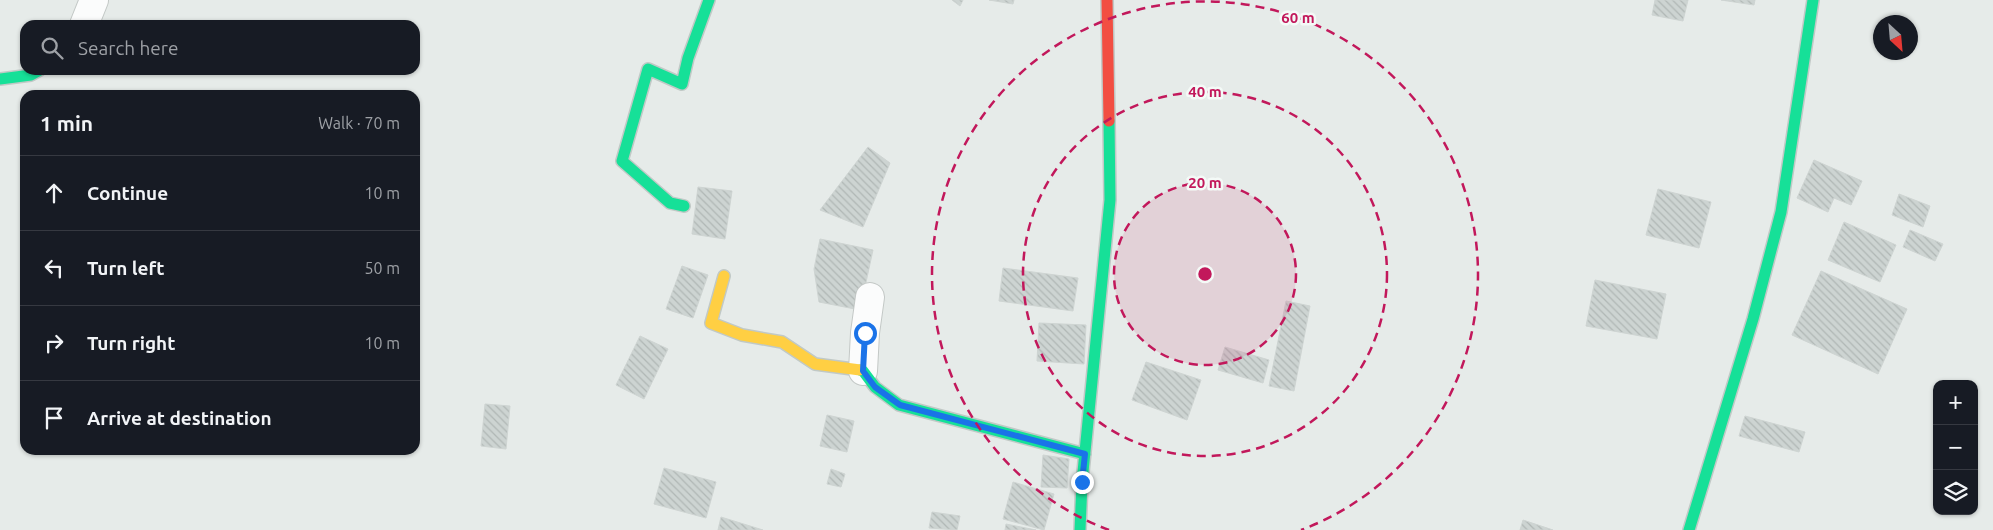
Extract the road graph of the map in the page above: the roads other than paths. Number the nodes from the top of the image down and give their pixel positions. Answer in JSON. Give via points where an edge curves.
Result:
{"nodes":[{"id":1,"x":94,"y":0,"type":"edge"},
{"id":2,"x":709,"y":0,"type":"edge"},
{"id":3,"x":1107,"y":0,"type":"edge"},
{"id":4,"x":1813,"y":0,"type":"edge"},
{"id":5,"x":86,"y":20,"type":"edge"},
{"id":6,"x":31,"y":75,"type":"edge"},
{"id":7,"x":0,"y":79,"type":"edge"},
{"id":8,"x":684,"y":206,"type":"dead end"},
{"id":9,"x":724,"y":276,"type":"dead end"},
{"id":10,"x":870,"y":297,"type":"dead end"},
{"id":11,"x":863,"y":371,"type":"junction"},
{"id":12,"x":1085,"y":454,"type":"junction"},
{"id":13,"x":1080,"y":530,"type":"edge"},
{"id":14,"x":1689,"y":530,"type":"edge"}],
"edges":[{"from":1,"to":5,"type":"street"},
{"from":2,"to":8,"type":"street","via":[[682,84],[648,69],[622,161],[670,203]]},
{"from":3,"to":12,"type":"street","via":[[1110,200]]},
{"from":4,"to":14,"type":"street","via":[[1781,212],[1753,319]]},
{"from":6,"to":7,"type":"street"},
{"from":9,"to":11,"type":"street","via":[[711,323],[742,335],[782,342],[815,364]]},
{"from":10,"to":11,"type":"street"},
{"from":11,"to":12,"type":"street","via":[[875,387],[900,405]]},
{"from":12,"to":13,"type":"street"}]}
